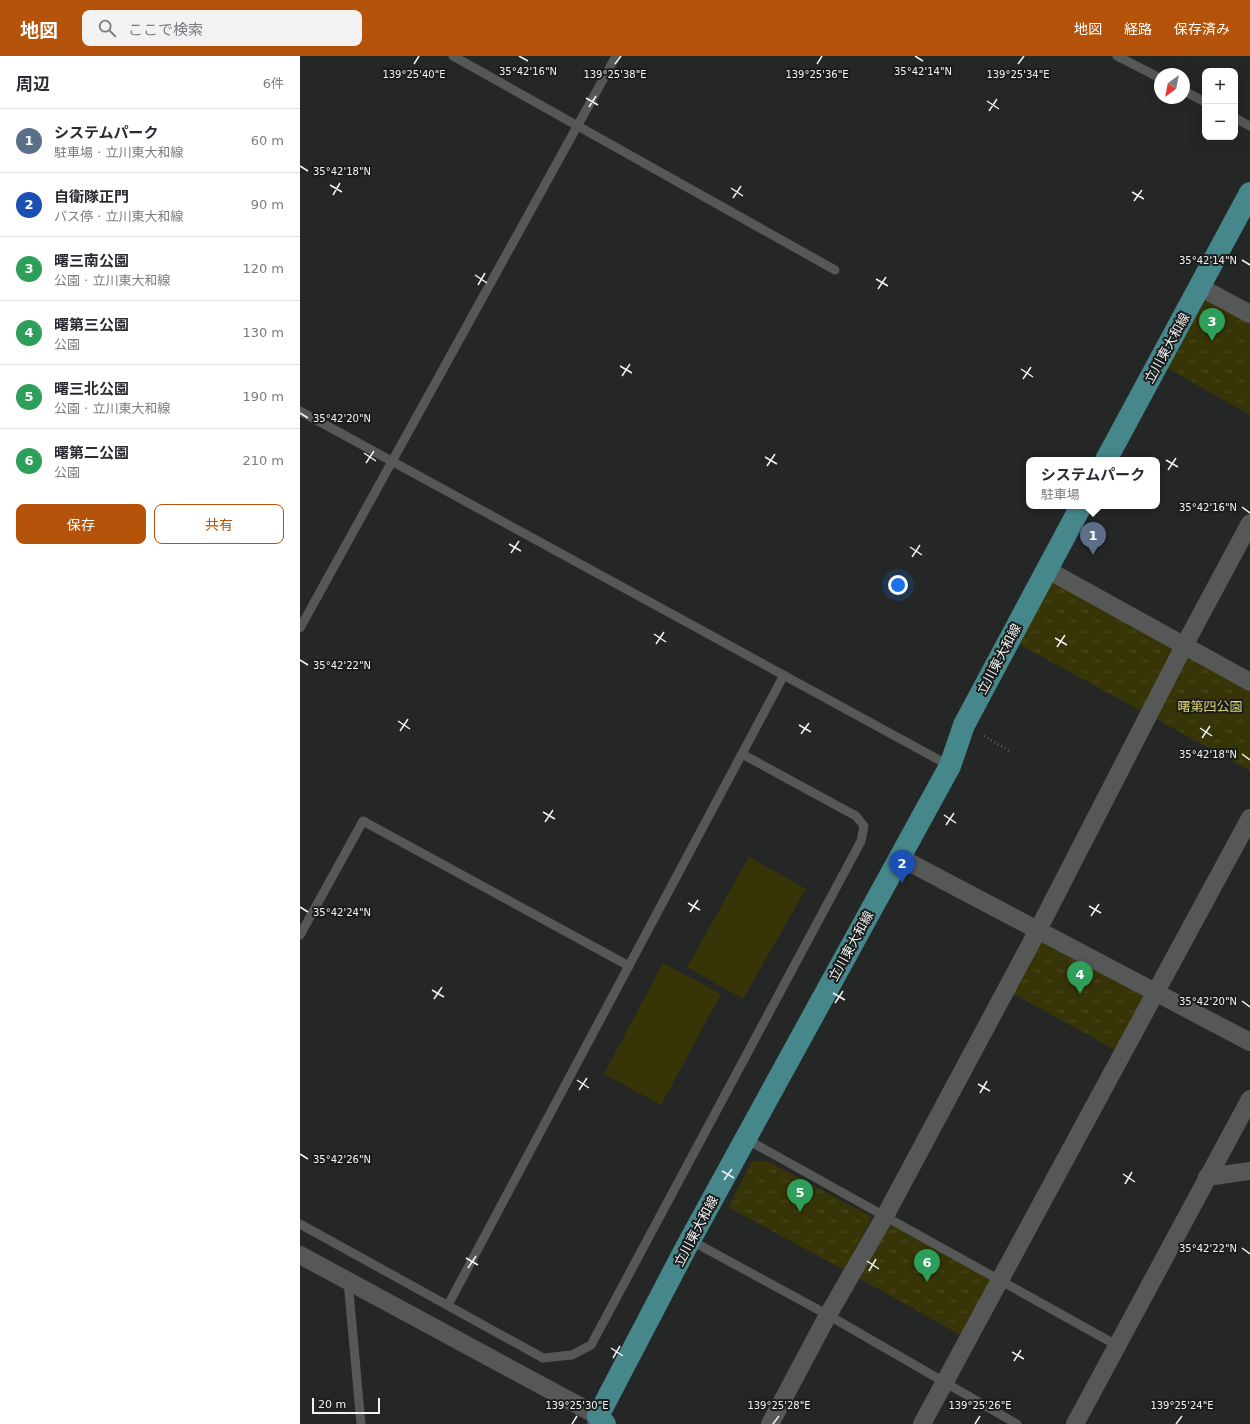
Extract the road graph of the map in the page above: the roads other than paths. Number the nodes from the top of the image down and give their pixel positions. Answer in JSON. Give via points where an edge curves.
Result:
{"nodes":[{"id":1,"x":453,"y":56,"type":"edge"},
{"id":2,"x":616,"y":56,"type":"edge"},
{"id":3,"x":1118,"y":56,"type":"edge"},
{"id":4,"x":1154,"y":75,"type":"edge"},
{"id":5,"x":1190,"y":94,"type":"edge"},
{"id":6,"x":1202,"y":100,"type":"edge"},
{"id":7,"x":1238,"y":120,"type":"edge"},
{"id":8,"x":577,"y":126,"type":"junction"},
{"id":9,"x":1250,"y":126,"type":"edge"},
{"id":10,"x":1250,"y":193,"type":"edge"},
{"id":11,"x":835,"y":270,"type":"dead end"},
{"id":12,"x":1200,"y":286,"type":"junction"},
{"id":13,"x":1250,"y":314,"type":"edge"},
{"id":14,"x":300,"y":411,"type":"edge"},
{"id":15,"x":1108,"y":457,"type":"edge"},
{"id":16,"x":392,"y":460,"type":"junction"},
{"id":17,"x":1079,"y":509,"type":"edge"},
{"id":18,"x":1250,"y":523,"type":"edge"},
{"id":19,"x":1046,"y":569,"type":"junction"},
{"id":20,"x":300,"y":628,"type":"edge"},
{"id":21,"x":1184,"y":646,"type":"junction"},
{"id":22,"x":784,"y":675,"type":"junction"},
{"id":23,"x":1250,"y":682,"type":"edge"},
{"id":24,"x":742,"y":754,"type":"junction"},
{"id":25,"x":950,"y":766,"type":"junction"},
{"id":26,"x":1250,"y":818,"type":"edge"},
{"id":27,"x":899,"y":857,"type":"junction"},
{"id":28,"x":1038,"y":930,"type":"junction"},
{"id":29,"x":300,"y":935,"type":"edge"},
{"id":30,"x":629,"y":966,"type":"junction"},
{"id":31,"x":1156,"y":992,"type":"junction"},
{"id":32,"x":1250,"y":1042,"type":"edge"},
{"id":33,"x":1250,"y":1099,"type":"edge"},
{"id":34,"x":746,"y":1139,"type":"junction"},
{"id":35,"x":1250,"y":1171,"type":"edge"},
{"id":36,"x":1207,"y":1177,"type":"junction"},
{"id":37,"x":885,"y":1216,"type":"junction"},
{"id":38,"x":300,"y":1224,"type":"edge"},
{"id":39,"x":690,"y":1240,"type":"junction"},
{"id":40,"x":300,"y":1255,"type":"edge"},
{"id":41,"x":1000,"y":1280,"type":"junction"},
{"id":42,"x":348,"y":1281,"type":"junction"},
{"id":43,"x":448,"y":1305,"type":"junction"},
{"id":44,"x":828,"y":1315,"type":"junction"},
{"id":45,"x":1118,"y":1346,"type":"junction"},
{"id":46,"x":944,"y":1382,"type":"junction"},
{"id":47,"x":600,"y":1421,"type":"edge"},
{"id":48,"x":361,"y":1424,"type":"edge"},
{"id":49,"x":770,"y":1424,"type":"edge"},
{"id":50,"x":922,"y":1424,"type":"edge"},
{"id":51,"x":1017,"y":1424,"type":"edge"},
{"id":52,"x":1075,"y":1424,"type":"edge"}],
"edges":[{"from":1,"to":8,"type":"lane"},
{"from":2,"to":8,"type":"lane"},
{"from":3,"to":4,"type":"lane"},
{"from":5,"to":6,"type":"lane"},
{"from":7,"to":9,"type":"lane"},
{"from":8,"to":11,"type":"lane"},
{"from":8,"to":16,"type":"lane"},
{"from":10,"to":12,"type":"main road","name":"立川東大和線"},
{"from":12,"to":13,"type":"street"},
{"from":12,"to":15,"type":"main road","name":"立川東大和線"},
{"from":14,"to":16,"type":"lane"},
{"from":16,"to":20,"type":"lane"},
{"from":16,"to":22,"type":"lane"},
{"from":17,"to":19,"type":"main road","name":"立川東大和線"},
{"from":18,"to":21,"type":"street"},
{"from":19,"to":21,"type":"street"},
{"from":19,"to":25,"type":"main road","name":"立川東大和線","via":[[964,726]]},
{"from":21,"to":23,"type":"street"},
{"from":21,"to":28,"type":"street"},
{"from":22,"to":24,"type":"lane"},
{"from":22,"to":25,"type":"lane"},
{"from":24,"to":30,"type":"lane"},
{"from":24,"to":43,"type":"lane","via":[[856,816],[864,826],[861,841],[590,1345],[572,1355],[543,1358]]},
{"from":25,"to":27,"type":"main road","name":"立川東大和線"},
{"from":26,"to":31,"type":"street"},
{"from":27,"to":28,"type":"street"},
{"from":27,"to":34,"type":"main road","name":"立川東大和線"},
{"from":28,"to":31,"type":"street"},
{"from":28,"to":37,"type":"street"},
{"from":29,"to":30,"type":"lane","via":[[363,821]]},
{"from":30,"to":43,"type":"lane"},
{"from":31,"to":32,"type":"street"},
{"from":31,"to":41,"type":"street"},
{"from":33,"to":36,"type":"street"},
{"from":34,"to":37,"type":"lane"},
{"from":34,"to":39,"type":"main road","name":"立川東大和線"},
{"from":35,"to":36,"type":"street"},
{"from":36,"to":45,"type":"street"},
{"from":37,"to":41,"type":"lane"},
{"from":37,"to":44,"type":"street"},
{"from":38,"to":43,"type":"lane"},
{"from":39,"to":44,"type":"lane"},
{"from":39,"to":47,"type":"main road","name":"立川東大和線"},
{"from":40,"to":42,"type":"street"},
{"from":41,"to":45,"type":"lane"},
{"from":41,"to":46,"type":"street"},
{"from":42,"to":47,"type":"street"},
{"from":42,"to":48,"type":"lane"},
{"from":44,"to":46,"type":"lane"},
{"from":44,"to":49,"type":"street"},
{"from":45,"to":52,"type":"street"},
{"from":46,"to":50,"type":"street"},
{"from":46,"to":51,"type":"lane"}]}
